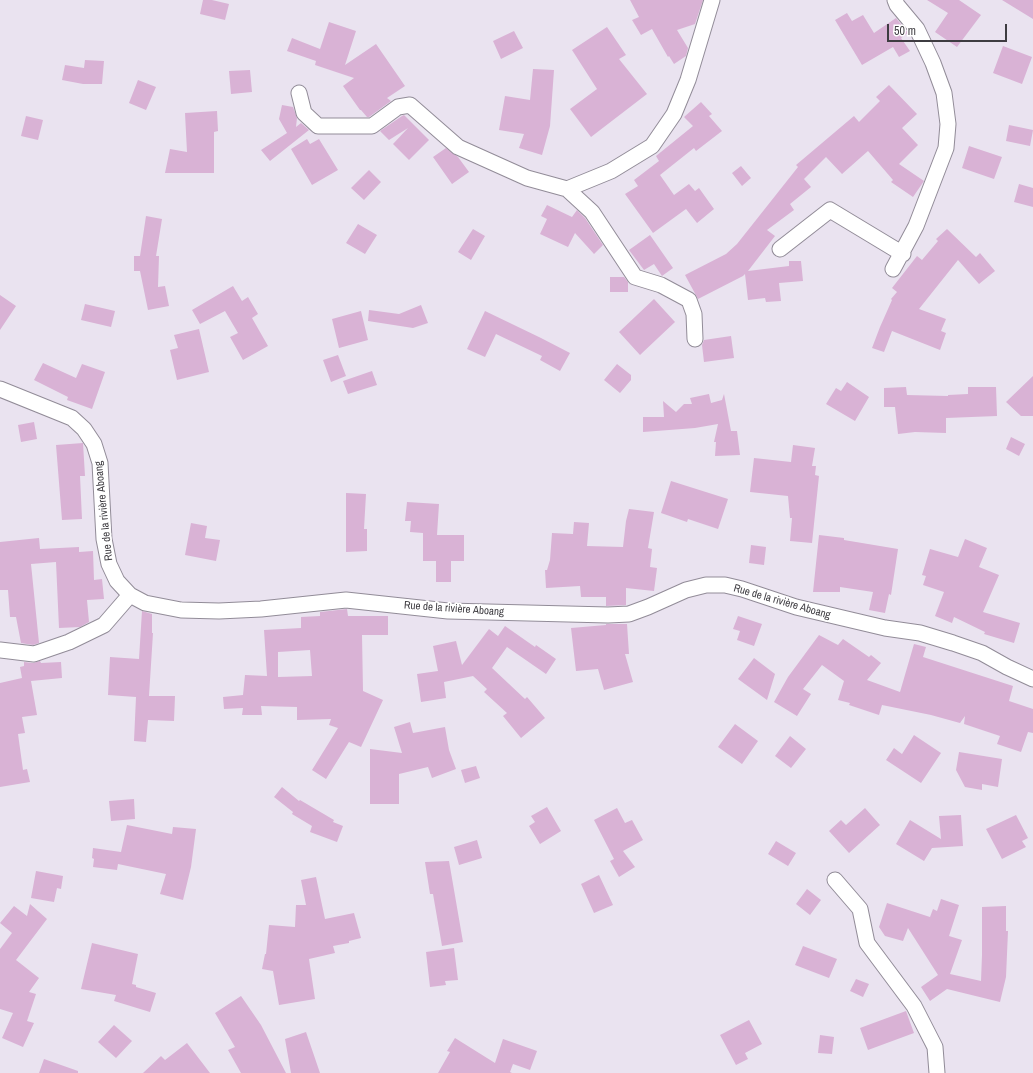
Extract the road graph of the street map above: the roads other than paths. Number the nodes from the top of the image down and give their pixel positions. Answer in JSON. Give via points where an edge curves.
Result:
{"nodes":[{"id":1,"x":712,"y":0,"type":"edge"},
{"id":2,"x":894,"y":0,"type":"edge"},
{"id":3,"x":299,"y":93,"type":"dead end"},
{"id":4,"x":567,"y":189,"type":"junction"},
{"id":5,"x":780,"y":249,"type":"dead end"},
{"id":6,"x":903,"y":254,"type":"junction"},
{"id":7,"x":893,"y":269,"type":"dead end"},
{"id":8,"x":695,"y":339,"type":"dead end"},
{"id":9,"x":0,"y":389,"type":"edge"},
{"id":10,"x":130,"y":594,"type":"junction"},
{"id":11,"x":0,"y":650,"type":"edge"},
{"id":12,"x":1033,"y":679,"type":"edge"},
{"id":13,"x":835,"y":880,"type":"dead end"},
{"id":14,"x":937,"y":1073,"type":"edge"}],
"edges":[{"from":1,"to":4,"type":"street","via":[[688,80],[674,114],[652,146],[611,171]]},
{"from":2,"to":6,"type":"street","via":[[918,29],[934,63],[944,93],[948,124],[946,148]]},
{"from":3,"to":4,"type":"street","via":[[304,113],[318,126],[372,126],[398,107],[410,106],[458,147],[527,178]]},
{"from":4,"to":8,"type":"street","via":[[592,212],[635,277],[661,285],[689,300],[694,314]]},
{"from":5,"to":6,"type":"street","via":[[830,210]]},
{"from":6,"to":7,"type":"street"},
{"from":9,"to":10,"type":"street","name":"Rue de la rivière Aboang","via":[[72,418],[84,429],[94,444],[100,463],[108,564],[117,581]]},
{"from":10,"to":11,"type":"street","via":[[104,625],[69,642],[34,654]]},
{"from":10,"to":12,"type":"street","name":"Rue de la rivière Aboang","via":[[145,603],[180,610],[262,609],[346,600],[448,611],[608,615],[629,614],[648,608],[693,588],[725,585],[796,607],[885,628],[920,633],[953,643],[982,653]]},
{"from":13,"to":14,"type":"street","via":[[860,909],[867,943],[914,1006],[935,1047]]}]}
